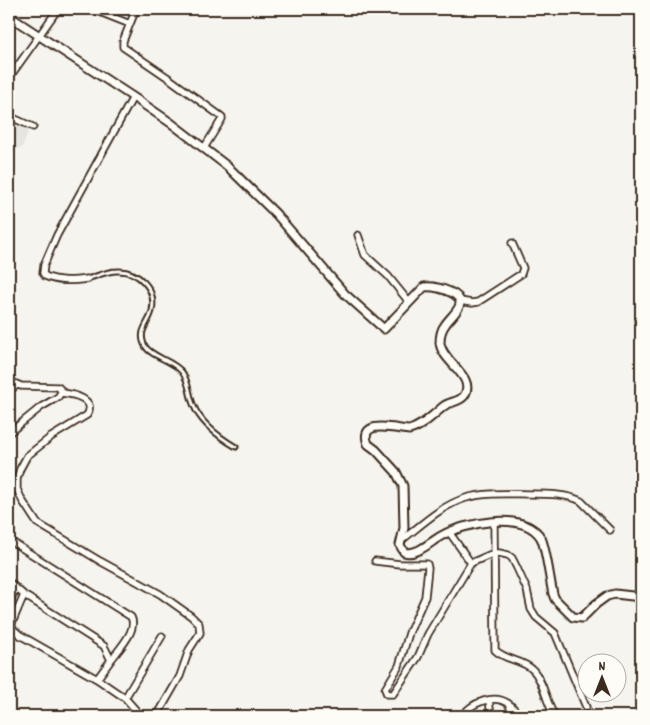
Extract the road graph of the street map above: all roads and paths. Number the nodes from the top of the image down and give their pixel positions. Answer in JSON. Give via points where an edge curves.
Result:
{"nodes":[{"id":1,"x":58,"y":9,"type":"edge"},
{"id":2,"x":92,"y":9,"type":"edge"},
{"id":3,"x":136,"y":9,"type":"edge"},
{"id":4,"x":9,"y":16,"type":"edge"},
{"id":5,"x":130,"y":24,"type":"junction"},
{"id":6,"x":40,"y":36,"type":"junction"},
{"id":7,"x":9,"y":78,"type":"edge"},
{"id":8,"x":133,"y":98,"type":"junction"},
{"id":9,"x":9,"y":116,"type":"edge"},
{"id":10,"x":33,"y":127,"type":"dead end"},
{"id":11,"x":204,"y":148,"type":"junction"},
{"id":12,"x":358,"y":235,"type":"dead end"},
{"id":13,"x":512,"y":243,"type":"dead end"},
{"id":14,"x":88,"y":279,"type":"joint"},
{"id":15,"x":460,"y":301,"type":"junction"},
{"id":16,"x":409,"y":302,"type":"junction"},
{"id":17,"x":9,"y":382,"type":"edge"},
{"id":18,"x":17,"y":385,"type":"junction"},
{"id":19,"x":9,"y":391,"type":"edge"},
{"id":20,"x":61,"y":393,"type":"junction"},
{"id":21,"x":9,"y":433,"type":"edge"},
{"id":22,"x":236,"y":447,"type":"dead end"},
{"id":23,"x":494,"y":523,"type":"junction"},
{"id":24,"x":610,"y":530,"type":"dead end"},
{"id":25,"x":449,"y":532,"type":"junction"},
{"id":26,"x":9,"y":540,"type":"edge"},
{"id":27,"x":402,"y":540,"type":"junction"},
{"id":28,"x":494,"y":553,"type":"junction"},
{"id":29,"x":375,"y":561,"type":"dead end"},
{"id":30,"x":471,"y":564,"type":"junction"},
{"id":31,"x":11,"y":585,"type":"edge"},
{"id":32,"x":24,"y":595,"type":"junction"},
{"id":33,"x":641,"y":597,"type":"edge"},
{"id":34,"x":9,"y":604,"type":"edge"},
{"id":35,"x":162,"y":636,"type":"dead end"},
{"id":36,"x":111,"y":660,"type":"junction"},
{"id":37,"x":97,"y":679,"type":"junction"},
{"id":38,"x":125,"y":698,"type":"junction"},
{"id":39,"x":489,"y":700,"type":"junction"},
{"id":40,"x":509,"y":704,"type":"junction"},
{"id":41,"x":586,"y":708,"type":"dead end"},
{"id":42,"x":141,"y":716,"type":"edge"},
{"id":43,"x":157,"y":716,"type":"edge"},
{"id":44,"x":462,"y":716,"type":"edge"},
{"id":45,"x":491,"y":716,"type":"edge"},
{"id":46,"x":512,"y":716,"type":"edge"},
{"id":47,"x":519,"y":716,"type":"edge"},
{"id":48,"x":555,"y":716,"type":"edge"}],
"edges":[{"from":1,"to":6,"type":"street"},
{"from":2,"to":5,"type":"street"},
{"from":3,"to":5,"type":"street"},
{"from":4,"to":6,"type":"street"},
{"from":5,"to":11,"type":"street","via":[[122,47],[222,117]]},
{"from":6,"to":7,"type":"street"},
{"from":6,"to":8,"type":"street"},
{"from":8,"to":11,"type":"street"},
{"from":8,"to":14,"type":"street","via":[[44,265],[43,273],[49,278],[66,282]]},
{"from":9,"to":10,"type":"street"},
{"from":11,"to":16,"type":"street","via":[[276,214],[345,294],[384,329]]},
{"from":12,"to":16,"type":"street","via":[[365,255]]},
{"from":13,"to":15,"type":"street","via":[[523,268],[521,274],[478,302]]},
{"from":14,"to":22,"type":"lane","via":[[122,271],[145,282],[153,304],[142,331],[146,348],[179,368],[198,415]]},
{"from":15,"to":16,"type":"street","via":[[455,294],[434,286],[421,289]]},
{"from":15,"to":27,"type":"street","via":[[458,309],[444,326],[440,343],[451,363],[464,377],[466,386],[462,398],[444,406],[414,429],[378,426],[366,435],[368,444],[396,472],[403,486]]},
{"from":17,"to":18,"type":"street"},
{"from":18,"to":19,"type":"street"},
{"from":18,"to":20,"type":"street","via":[[58,387]]},
{"from":20,"to":21,"type":"street"},
{"from":20,"to":43,"type":"street","via":[[87,401],[89,411],[27,456],[18,474],[18,493],[37,523],[160,594],[199,624],[200,633]]},
{"from":23,"to":25,"type":"street"},
{"from":23,"to":28,"type":"street"},
{"from":23,"to":33,"type":"street","via":[[522,524],[539,535],[544,544],[555,599],[573,618],[582,618],[611,594]]},
{"from":24,"to":27,"type":"street","via":[[576,498],[550,494],[484,494],[452,504]]},
{"from":25,"to":27,"type":"street","via":[[410,553],[400,548]]},
{"from":25,"to":30,"type":"street"},
{"from":26,"to":36,"type":"street","via":[[131,617],[133,627]]},
{"from":28,"to":30,"type":"street"},
{"from":28,"to":41,"type":"street","via":[[508,555],[517,568],[536,617],[555,633],[561,644]]},
{"from":28,"to":48,"type":"street","via":[[495,650],[534,671]]},
{"from":29,"to":30,"type":"street","via":[[424,563],[428,568],[425,597],[399,666],[385,689],[389,695],[393,694],[418,657],[428,634]]},
{"from":31,"to":32,"type":"street"},
{"from":31,"to":34,"type":"street"},
{"from":32,"to":36,"type":"street","via":[[104,646]]},
{"from":32,"to":37,"type":"street","via":[[12,628]]},
{"from":35,"to":38,"type":"street"},
{"from":36,"to":37,"type":"street"},
{"from":37,"to":38,"type":"street"},
{"from":38,"to":42,"type":"street"},
{"from":39,"to":40,"type":"street","via":[[502,700]]},
{"from":39,"to":44,"type":"street","via":[[472,706]]},
{"from":39,"to":45,"type":"street"},
{"from":40,"to":46,"type":"street"},
{"from":40,"to":47,"type":"street"}]}
